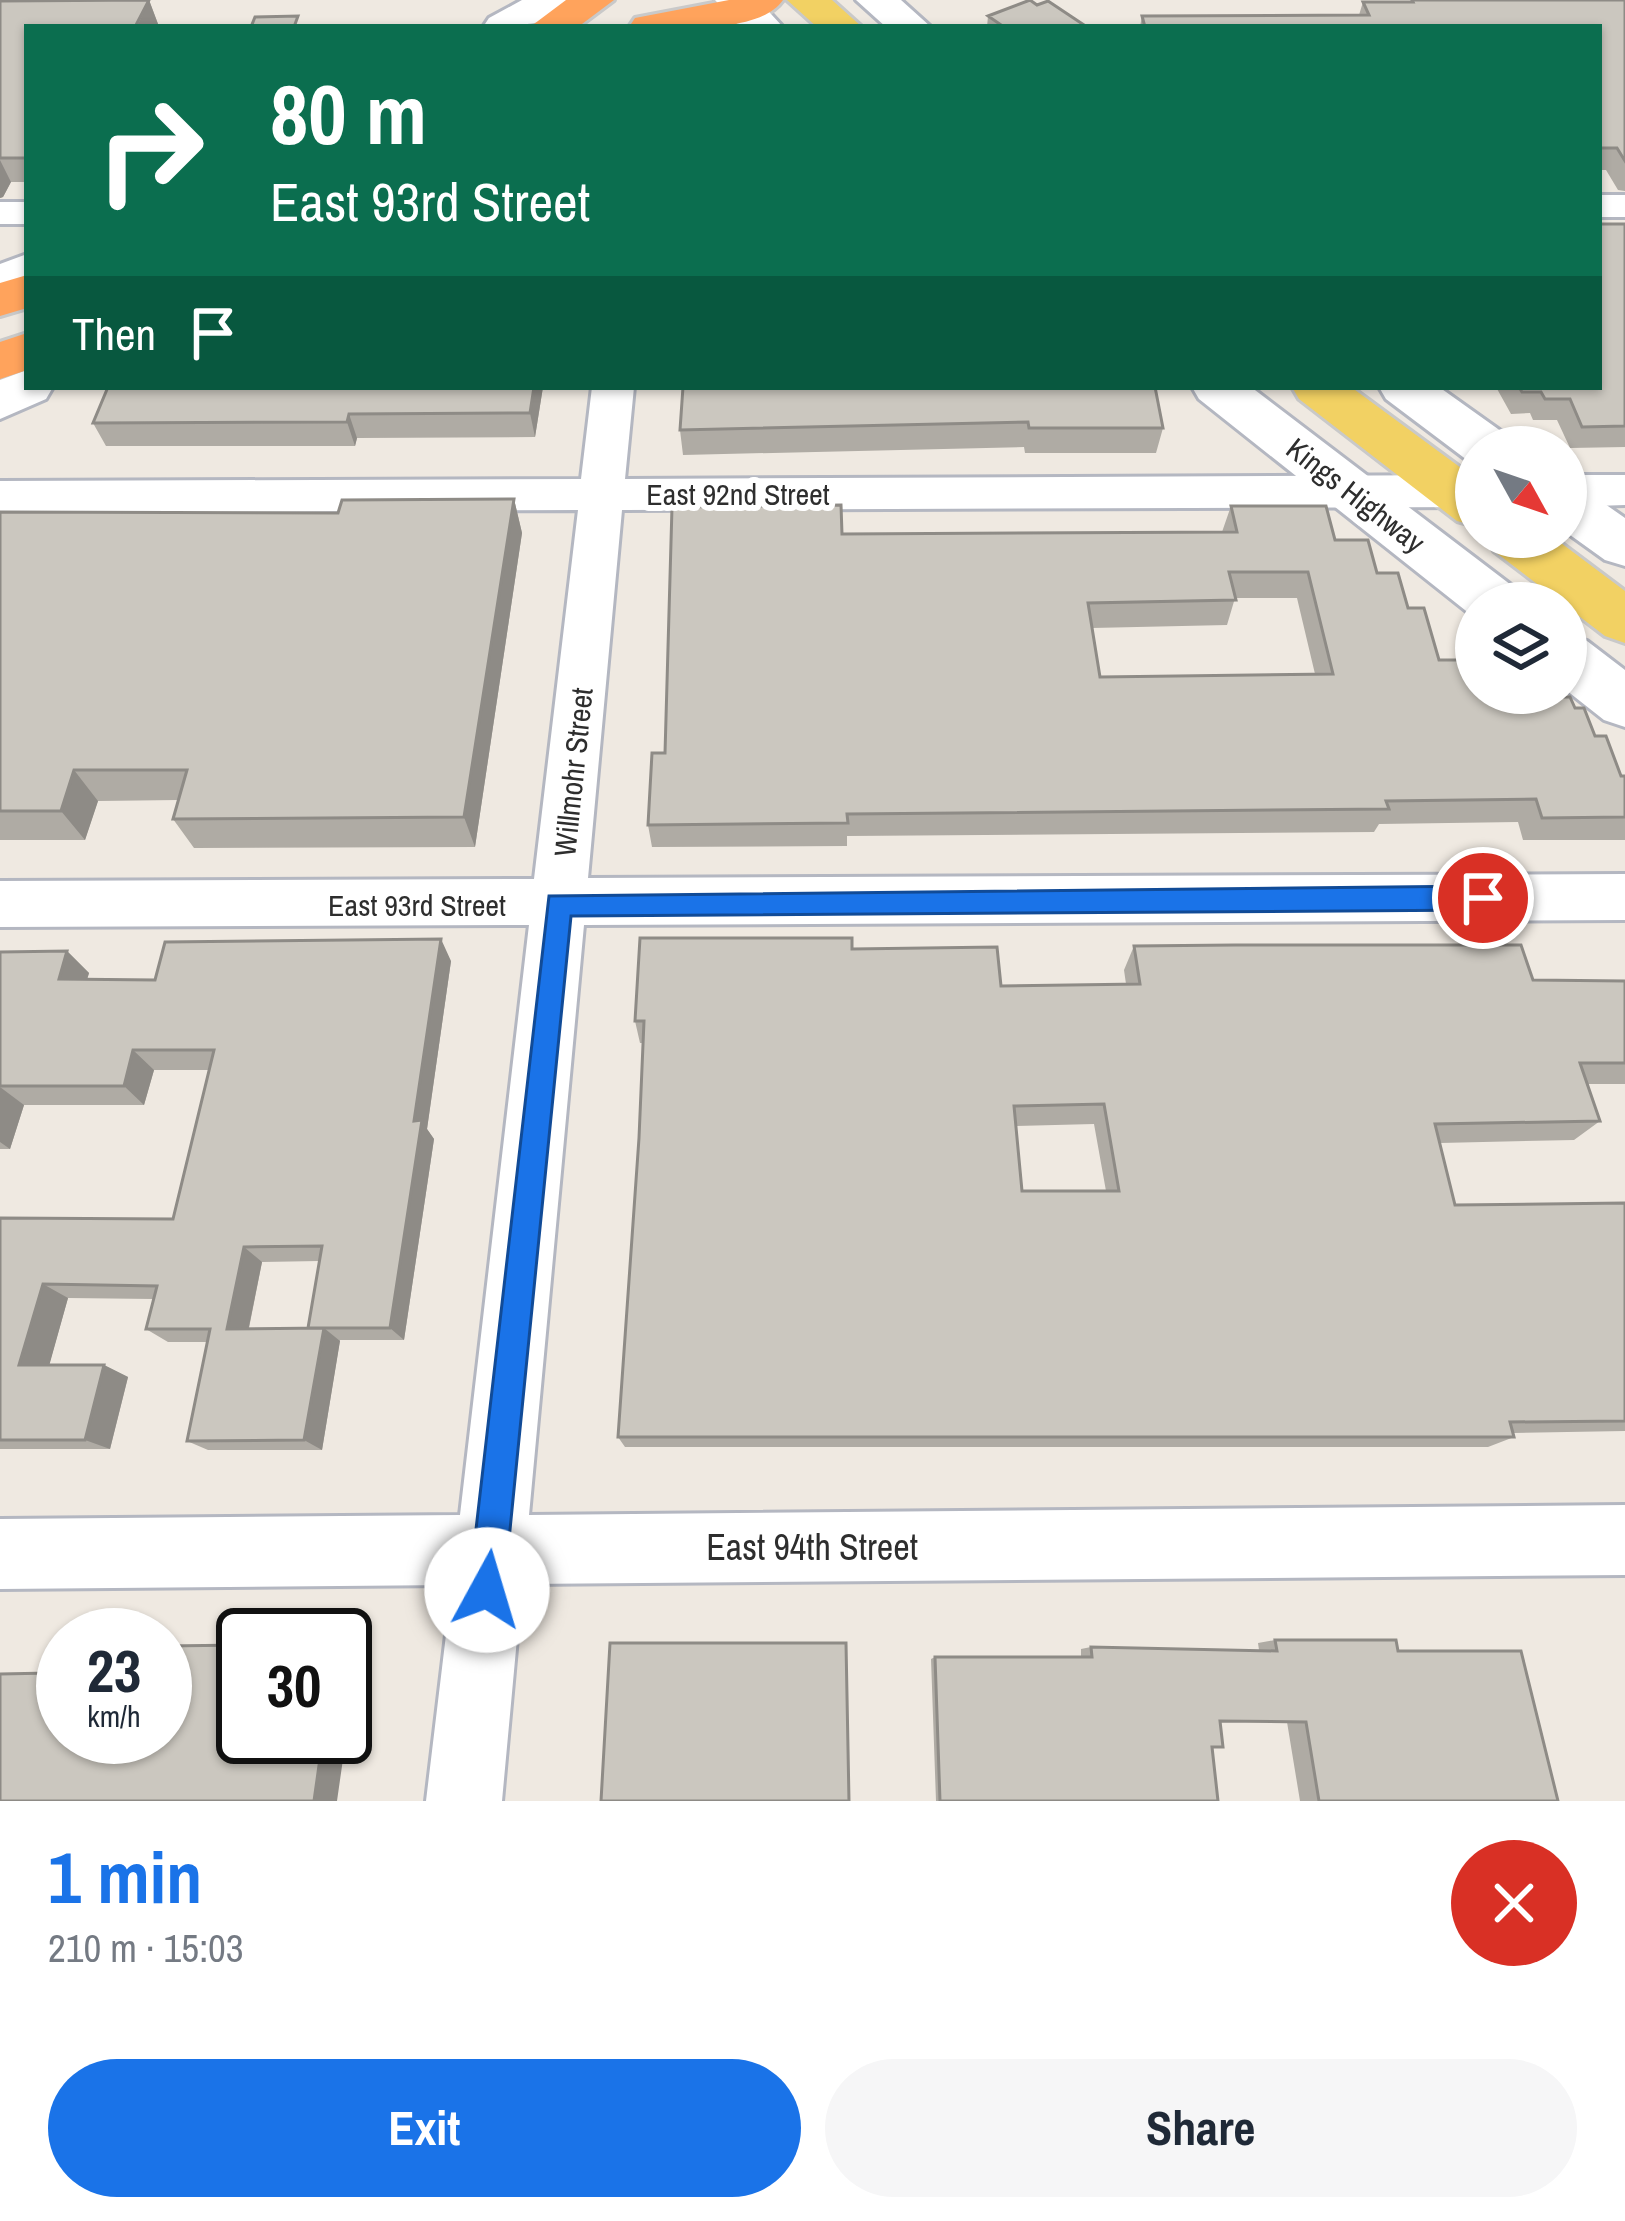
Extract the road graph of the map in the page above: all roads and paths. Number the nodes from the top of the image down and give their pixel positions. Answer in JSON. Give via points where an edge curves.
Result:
{"nodes":[{"id":1,"x":568,"y":0,"type":"edge"},
{"id":2,"x":594,"y":0,"type":"edge"},
{"id":3,"x":605,"y":0,"type":"edge"},
{"id":4,"x":807,"y":0,"type":"edge"},
{"id":5,"x":876,"y":0,"type":"edge"},
{"id":6,"x":751,"y":9,"type":"edge"},
{"id":7,"x":508,"y":24,"type":"edge"},
{"id":8,"x":555,"y":24,"type":"edge"},
{"id":9,"x":586,"y":24,"type":"edge"},
{"id":10,"x":666,"y":24,"type":"edge"},
{"id":11,"x":838,"y":24,"type":"edge"},
{"id":12,"x":907,"y":24,"type":"edge"},
{"id":13,"x":613,"y":390,"type":"edge"},
{"id":14,"x":1221,"y":390,"type":"edge"},
{"id":15,"x":1321,"y":390,"type":"edge"},
{"id":16,"x":1407,"y":390,"type":"edge"},
{"id":17,"x":1457,"y":426,"type":"edge"},
{"id":18,"x":1455,"y":486,"type":"edge"},
{"id":19,"x":1625,"y":490,"type":"edge"},
{"id":20,"x":1351,"y":491,"type":"junction"},
{"id":21,"x":1587,"y":491,"type":"edge"},
{"id":22,"x":602,"y":494,"type":"junction"},
{"id":23,"x":1455,"y":495,"type":"edge"},
{"id":24,"x":0,"y":496,"type":"edge"},
{"id":25,"x":1587,"y":519,"type":"edge"},
{"id":26,"x":1625,"y":546,"type":"edge"},
{"id":27,"x":1541,"y":558,"type":"edge"},
{"id":28,"x":1567,"y":578,"type":"junction"},
{"id":29,"x":1469,"y":582,"type":"edge"},
{"id":30,"x":1625,"y":622,"type":"edge"},
{"id":31,"x":1625,"y":648,"type":"edge"},
{"id":32,"x":1587,"y":673,"type":"edge"},
{"id":33,"x":1625,"y":703,"type":"edge"},
{"id":34,"x":1625,"y":897,"type":"edge"},
{"id":35,"x":0,"y":904,"type":"edge"},
{"id":36,"x":558,"y":904,"type":"junction"},
{"id":37,"x":1625,"y":1540,"type":"edge"},
{"id":38,"x":491,"y":1549,"type":"junction"},
{"id":39,"x":0,"y":1553,"type":"edge"},
{"id":40,"x":464,"y":1801,"type":"edge"}],
"edges":[{"from":1,"to":7,"type":"street"},
{"from":2,"to":8,"type":"highway"},
{"from":3,"to":9,"type":"highway"},
{"from":4,"to":11,"type":"main road"},
{"from":5,"to":12,"type":"street"},
{"from":6,"to":10,"type":"highway"},
{"from":13,"to":22,"type":"street","name":"Willmohr Street"},
{"from":14,"to":20,"type":"street","name":"Kings Highway"},
{"from":15,"to":18,"type":"main road","name":"Kings Highway"},
{"from":16,"to":17,"type":"street"},
{"from":19,"to":21,"type":"street"},
{"from":20,"to":22,"type":"street","name":"East 92nd Street"},
{"from":20,"to":23,"type":"street","name":"East 92nd Street"},
{"from":20,"to":29,"type":"street","name":"Kings Highway"},
{"from":22,"to":24,"type":"street","name":"East 92nd Street"},
{"from":22,"to":36,"type":"street","name":"Willmohr Street"},
{"from":25,"to":26,"type":"street"},
{"from":27,"to":28,"type":"main road"},
{"from":28,"to":30,"type":"main road"},
{"from":28,"to":31,"type":"main road"},
{"from":32,"to":33,"type":"street"},
{"from":34,"to":36,"type":"street","name":"East 93rd Street"},
{"from":35,"to":36,"type":"street","name":"East 93rd Street"},
{"from":36,"to":38,"type":"street","name":"Willmohr Street"},
{"from":37,"to":38,"type":"street","name":"East 94th Street"},
{"from":38,"to":39,"type":"street","name":"East 94th Street"},
{"from":38,"to":40,"type":"street","name":"Willmohr Street"}]}
